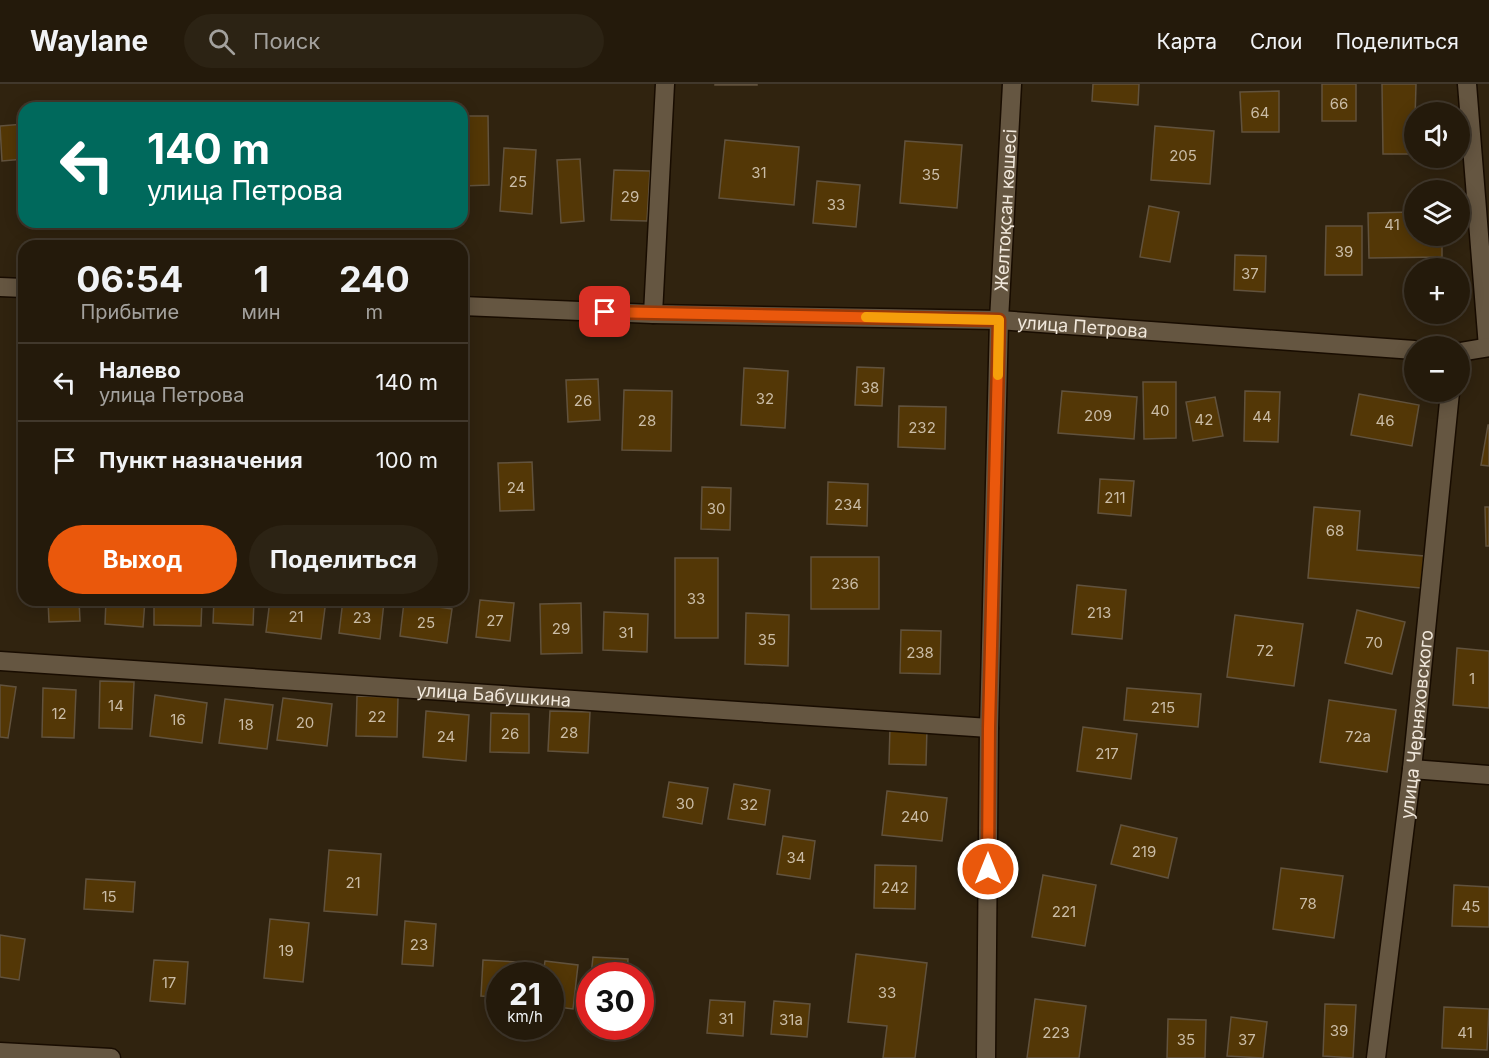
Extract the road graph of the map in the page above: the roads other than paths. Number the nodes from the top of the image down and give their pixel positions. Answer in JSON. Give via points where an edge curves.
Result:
{"nodes":[{"id":1,"x":665,"y":84,"type":"edge"},
{"id":2,"x":1012,"y":84,"type":"edge"},
{"id":3,"x":1467,"y":84,"type":"edge"},
{"id":4,"x":0,"y":287,"type":"edge"},
{"id":5,"x":18,"y":288,"type":"edge"},
{"id":6,"x":468,"y":306,"type":"edge"},
{"id":7,"x":653,"y":314,"type":"junction"},
{"id":8,"x":999,"y":320,"type":"junction"},
{"id":9,"x":1489,"y":347,"type":"edge"},
{"id":10,"x":1404,"y":349,"type":"edge"},
{"id":11,"x":1470,"y":350,"type":"edge"},
{"id":12,"x":1449,"y":402,"type":"edge"},
{"id":13,"x":0,"y":661,"type":"edge"},
{"id":14,"x":989,"y":728,"type":"junction"},
{"id":15,"x":1412,"y":769,"type":"junction"},
{"id":16,"x":1489,"y":775,"type":"edge"},
{"id":17,"x":0,"y":1052,"type":"edge"},
{"id":18,"x":111,"y":1058,"type":"edge"},
{"id":19,"x":986,"y":1058,"type":"edge"},
{"id":20,"x":1376,"y":1058,"type":"edge"}],
"edges":[{"from":1,"to":7,"type":"street"},
{"from":2,"to":8,"type":"street","name":"Желтоқсан көшесі"},
{"from":3,"to":9,"type":"street"},
{"from":4,"to":5,"type":"street"},
{"from":6,"to":7,"type":"street","name":"улица Петрова"},
{"from":7,"to":8,"type":"street","name":"улица Петрова"},
{"from":8,"to":10,"type":"street","name":"улица Петрова"},
{"from":8,"to":14,"type":"street","name":"Желтоқсан көшесі"},
{"from":9,"to":11,"type":"street"},
{"from":12,"to":15,"type":"street","name":"улица Черняховского"},
{"from":13,"to":14,"type":"street","name":"улица Бабушкина"},
{"from":14,"to":19,"type":"street","name":"Желтоқсан көшесі"},
{"from":15,"to":16,"type":"street"},
{"from":15,"to":20,"type":"street","name":"улица Черняховского"},
{"from":17,"to":18,"type":"street"}]}
